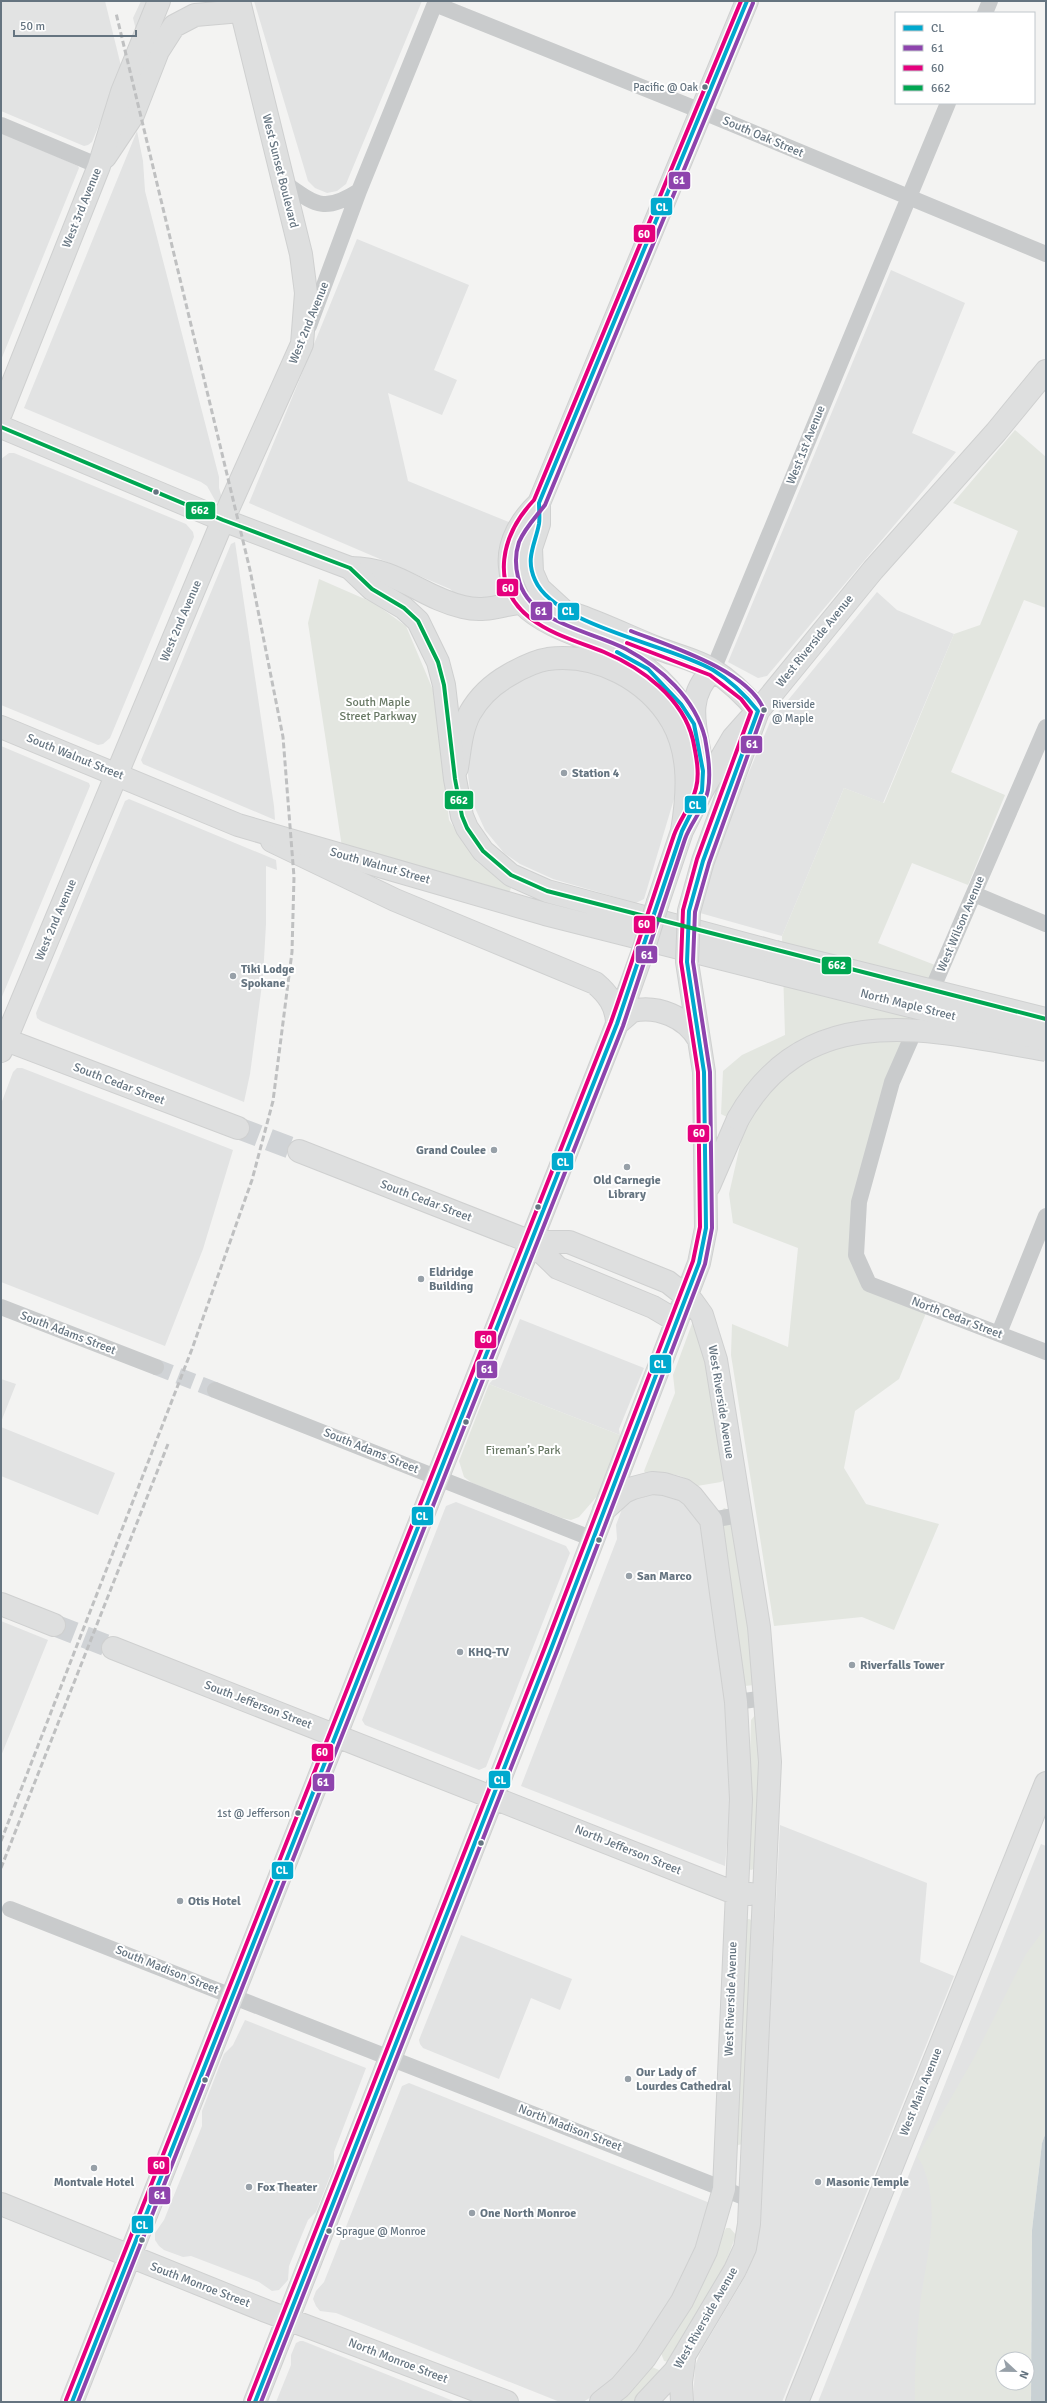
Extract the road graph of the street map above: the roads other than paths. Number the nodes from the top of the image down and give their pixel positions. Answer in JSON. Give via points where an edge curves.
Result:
{"nodes":[{"id":1,"x":159,"y":1,"type":"edge"},
{"id":2,"x":747,"y":1,"type":"edge"},
{"id":3,"x":990,"y":1,"type":"edge"},
{"id":4,"x":435,"y":3,"type":"edge"},
{"id":5,"x":240,"y":6,"type":"edge"},
{"id":6,"x":985,"y":12,"type":"edge"},
{"id":7,"x":948,"y":104,"type":"edge"},
{"id":8,"x":701,"y":110,"type":"junction"},
{"id":9,"x":1,"y":126,"type":"edge"},
{"id":10,"x":99,"y":166,"type":"junction"},
{"id":11,"x":283,"y":182,"type":"junction"},
{"id":12,"x":359,"y":191,"type":"junction"},
{"id":13,"x":908,"y":198,"type":"junction"},
{"id":14,"x":1046,"y":254,"type":"edge"},
{"id":15,"x":302,"y":344,"type":"junction"},
{"id":16,"x":1046,"y":371,"type":"edge"},
{"id":17,"x":1,"y":413,"type":"edge"},
{"id":18,"x":1,"y":427,"type":"edge"},
{"id":19,"x":539,"y":503,"type":"junction"},
{"id":20,"x":224,"y":520,"type":"junction"},
{"id":21,"x":350,"y":568,"type":"junction"},
{"id":22,"x":522,"y":603,"type":"junction"},
{"id":23,"x":565,"y":612,"type":"junction"},
{"id":24,"x":713,"y":670,"type":"junction"},
{"id":25,"x":758,"y":711,"type":"junction"},
{"id":26,"x":694,"y":724,"type":"junction"},
{"id":27,"x":1,"y":728,"type":"edge"},
{"id":28,"x":1046,"y":728,"type":"edge"},
{"id":29,"x":117,"y":774,"type":"junction"},
{"id":30,"x":455,"y":780,"type":"junction"},
{"id":31,"x":702,"y":791,"type":"junction"},
{"id":32,"x":238,"y":825,"type":"junction"},
{"id":33,"x":682,"y":831,"type":"junction"},
{"id":34,"x":974,"y":894,"type":"junction"},
{"id":35,"x":1046,"y":924,"type":"edge"},
{"id":36,"x":772,"y":962,"type":"junction"},
{"id":37,"x":1046,"y":1019,"type":"edge"},
{"id":38,"x":617,"y":1024,"type":"junction"},
{"id":39,"x":699,"y":1040,"type":"junction"},
{"id":40,"x":1046,"y":1040,"type":"edge"},
{"id":41,"x":2,"y":1043,"type":"edge"},
{"id":42,"x":1046,"y":1050,"type":"edge"},
{"id":43,"x":238,"y":1128,"type":"tunnel mouth"},
{"id":44,"x":299,"y":1151,"type":"tunnel mouth"},
{"id":45,"x":706,"y":1192,"type":"junction"},
{"id":46,"x":1046,"y":1216,"type":"edge"},
{"id":47,"x":531,"y":1242,"type":"junction"},
{"id":48,"x":869,"y":1284,"type":"joint"},
{"id":49,"x":686,"y":1295,"type":"junction"},
{"id":50,"x":1,"y":1307,"type":"edge"},
{"id":51,"x":675,"y":1320,"type":"junction"},
{"id":52,"x":999,"y":1333,"type":"junction"},
{"id":53,"x":1046,"y":1352,"type":"edge"},
{"id":54,"x":156,"y":1368,"type":"tunnel mouth"},
{"id":55,"x":215,"y":1390,"type":"tunnel mouth"},
{"id":56,"x":438,"y":1478,"type":"junction"},
{"id":57,"x":603,"y":1510,"type":"junction"},
{"id":58,"x":740,"y":1515,"type":"junction"},
{"id":59,"x":711,"y":1520,"type":"junction"},
{"id":60,"x":593,"y":1539,"type":"junction"},
{"id":61,"x":1,"y":1604,"type":"edge"},
{"id":62,"x":54,"y":1625,"type":"tunnel mouth"},
{"id":63,"x":113,"y":1648,"type":"tunnel mouth"},
{"id":64,"x":766,"y":1698,"type":"junction"},
{"id":65,"x":736,"y":1702,"type":"junction"},
{"id":66,"x":336,"y":1735,"type":"junction"},
{"id":67,"x":1046,"y":1783,"type":"edge"},
{"id":68,"x":493,"y":1797,"type":"junction"},
{"id":69,"x":735,"y":1892,"type":"junction"},
{"id":70,"x":765,"y":1895,"type":"junction"},
{"id":71,"x":10,"y":1909,"type":"dead end"},
{"id":72,"x":232,"y":1997,"type":"junction"},
{"id":73,"x":390,"y":2058,"type":"junction"},
{"id":74,"x":724,"y":2189,"type":"junction"},
{"id":75,"x":749,"y":2199,"type":"junction"},
{"id":76,"x":1,"y":2204,"type":"edge"},
{"id":77,"x":129,"y":2257,"type":"junction"},
{"id":78,"x":288,"y":2319,"type":"junction"},
{"id":79,"x":660,"y":2338,"type":"junction"},
{"id":80,"x":686,"y":2353,"type":"junction"},
{"id":81,"x":72,"y":2402,"type":"edge"},
{"id":82,"x":255,"y":2402,"type":"edge"},
{"id":83,"x":507,"y":2402,"type":"edge"},
{"id":84,"x":601,"y":2402,"type":"edge"},
{"id":85,"x":646,"y":2402,"type":"edge"},
{"id":86,"x":682,"y":2402,"type":"edge"},
{"id":87,"x":797,"y":2402,"type":"edge"}],
"edges":[{"from":1,"to":10,"type":"main road","name":"West 3rd Avenue","via":[[122,92]]},
{"from":2,"to":8,"type":"main road"},
{"from":3,"to":6,"type":"street"},
{"from":4,"to":8,"type":"street","name":"South Oak Street"},
{"from":4,"to":12,"type":"street","name":"West 2nd Avenue"},
{"from":5,"to":10,"type":"main road","via":[[195,15],[174,26],[158,51],[133,115]]},
{"from":5,"to":11,"type":"main road","name":"West Sunset Boulevard"},
{"from":7,"to":13,"type":"street","name":"West 1st Avenue"},
{"from":8,"to":13,"type":"street","name":"South Oak Street"},
{"from":8,"to":19,"type":"main road"},
{"from":9,"to":10,"type":"street"},
{"from":10,"to":17,"type":"main road","name":"West 3rd Avenue"},
{"from":11,"to":12,"type":"street","via":[[313,203],[330,205],[345,200]]},
{"from":11,"to":15,"type":"main road","name":"West Sunset Boulevard","via":[[300,254],[306,293]]},
{"from":12,"to":15,"type":"street","name":"West 2nd Avenue"},
{"from":13,"to":14,"type":"street","name":"South Oak Street"},
{"from":13,"to":24,"type":"street","name":"West 1st Avenue"},
{"from":15,"to":20,"type":"main road","name":"West 2nd Avenue"},
{"from":16,"to":25,"type":"main road","name":"West Riverside Avenue","via":[[996,432],[873,570]]},
{"from":18,"to":20,"type":"main road"},
{"from":19,"to":22,"type":"main road","via":[[524,518],[513,542],[509,560],[515,590]]},
{"from":19,"to":23,"type":"main road","via":[[540,524],[531,548],[532,572],[539,588]]},
{"from":20,"to":21,"type":"main road"},
{"from":20,"to":29,"type":"main road","name":"West 2nd Avenue"},
{"from":21,"to":22,"type":"main road","via":[[370,568],[384,572],[441,600],[465,608],[489,610]]},
{"from":21,"to":30,"type":"main road","via":[[372,589],[390,598],[408,612],[418,622],[431,645],[444,685]]},
{"from":22,"to":23,"type":"main road","via":[[543,605]]},
{"from":22,"to":26,"type":"main road","via":[[554,624],[648,669],[671,691]]},
{"from":23,"to":24,"type":"main road"},
{"from":24,"to":25,"type":"main road","via":[[745,695]]},
{"from":24,"to":26,"type":"main road","name":"West 1st Avenue","via":[[698,689],[693,702]]},
{"from":25,"to":31,"type":"main road","name":"West 1st Avenue","via":[[733,738]]},
{"from":25,"to":39,"type":"main road","name":"West Riverside Avenue","bridge":true,"via":[[703,861],[689,911],[687,962]]},
{"from":26,"to":31,"type":"main road","name":"West 1st Avenue","via":[[703,771]]},
{"from":27,"to":29,"type":"main road","name":"South Walnut Street"},
{"from":28,"to":34,"type":"street","name":"West Wilson Avenue"},
{"from":29,"to":32,"type":"main road","name":"South Walnut Street"},
{"from":29,"to":41,"type":"main road","name":"West 2nd Avenue"},
{"from":30,"to":33,"type":"main road","via":[[464,727],[480,698],[501,680],[523,667],[547,659],[586,660],[629,678],[647,690],[672,722],[681,745],[686,772],[687,793]]},
{"from":30,"to":36,"type":"main road","via":[[467,828],[483,851],[511,875],[547,891]]},
{"from":31,"to":33,"type":"main road","name":"West 1st Avenue"},
{"from":32,"to":36,"type":"main road","name":"South Walnut Street","via":[[545,914]]},
{"from":32,"to":38,"type":"main road","via":[[395,900],[595,983],[610,998],[617,1013]]},
{"from":33,"to":38,"type":"main road","name":"West 1st Avenue","bridge":true},
{"from":34,"to":35,"type":"street"},
{"from":34,"to":48,"type":"street","name":"West Wilson Avenue","via":[[892,1082],[859,1202],[856,1255]]},
{"from":36,"to":37,"type":"main road","name":"North Maple Street","bridge":true},
{"from":36,"to":40,"type":"main road","name":"North Maple Street","bridge":true},
{"from":38,"to":39,"type":"main road","via":[[632,1011],[657,1010],[686,1024]]},
{"from":38,"to":47,"type":"main road","name":"West 1st Avenue"},
{"from":39,"to":45,"type":"main road","name":"West Riverside Avenue","via":[[704,1072]]},
{"from":41,"to":43,"type":"main road","name":"South Cedar Street"},
{"from":42,"to":45,"type":"main road","bridge":true,"via":[[951,1034],[892,1030],[841,1035],[798,1052],[748,1100]]},
{"from":44,"to":47,"type":"main road","name":"South Cedar Street"},
{"from":45,"to":49,"type":"main road","name":"West Riverside Avenue","via":[[706,1228],[699,1263]]},
{"from":46,"to":52,"type":"street"},
{"from":47,"to":49,"type":"main road","name":"South Cedar Street","via":[[569,1242],[655,1275]]},
{"from":47,"to":51,"type":"main road","name":"South Cedar Street","via":[[558,1268],[653,1306]]},
{"from":47,"to":56,"type":"main road","name":"West 1st Avenue"},
{"from":48,"to":52,"type":"street","name":"North Cedar Street"},
{"from":49,"to":51,"type":"main road","name":"West Riverside Avenue"},
{"from":49,"to":58,"type":"main road","name":"West Riverside Avenue","via":[[702,1315],[714,1354]]},
{"from":50,"to":54,"type":"street","name":"South Adams Street"},
{"from":51,"to":57,"type":"main road","name":"West Riverside Avenue"},
{"from":52,"to":53,"type":"street","name":"North Cedar Street"},
{"from":55,"to":56,"type":"street","name":"South Adams Street"},
{"from":56,"to":60,"type":"street","name":"South Adams Street"},
{"from":56,"to":66,"type":"main road","name":"West 1st Avenue"},
{"from":57,"to":59,"type":"main road","via":[[633,1488],[652,1483],[664,1484],[692,1496]]},
{"from":57,"to":60,"type":"main road","name":"West Riverside Avenue"},
{"from":58,"to":59,"type":"street"},
{"from":58,"to":64,"type":"main road","name":"West Riverside Avenue","via":[[759,1627]]},
{"from":59,"to":65,"type":"main road","name":"West Riverside Avenue"},
{"from":60,"to":68,"type":"main road","name":"West Riverside Avenue"},
{"from":61,"to":62,"type":"main road"},
{"from":63,"to":66,"type":"main road","name":"South Jefferson Street"},
{"from":64,"to":65,"type":"street"},
{"from":64,"to":70,"type":"main road","name":"West Riverside Avenue","via":[[770,1762]]},
{"from":65,"to":69,"type":"main road","name":"West Riverside Avenue","via":[[741,1799]]},
{"from":66,"to":68,"type":"main road","name":"South Jefferson Street"},
{"from":66,"to":72,"type":"main road","name":"West 1st Avenue"},
{"from":67,"to":87,"type":"main road","name":"West Main Avenue"},
{"from":68,"to":69,"type":"main road","name":"North Jefferson Street"},
{"from":68,"to":73,"type":"main road","name":"West Riverside Avenue"},
{"from":69,"to":70,"type":"main road","name":"North Jefferson Street"},
{"from":69,"to":74,"type":"main road","name":"West Riverside Avenue"},
{"from":70,"to":75,"type":"main road","name":"West Riverside Avenue"},
{"from":71,"to":72,"type":"street","name":"South Madison Street"},
{"from":72,"to":73,"type":"street","name":"South Madison Street"},
{"from":72,"to":77,"type":"main road","name":"West 1st Avenue"},
{"from":73,"to":74,"type":"street","name":"North Madison Street"},
{"from":73,"to":78,"type":"main road","name":"West Riverside Avenue"},
{"from":74,"to":75,"type":"street","name":"North Madison Street"},
{"from":74,"to":79,"type":"main road","name":"West Riverside Avenue","via":[[706,2251],[682,2301]]},
{"from":75,"to":80,"type":"main road","name":"West Riverside Avenue","via":[[749,2224],[742,2255]]},
{"from":76,"to":77,"type":"main road","name":"South Monroe Street"},
{"from":77,"to":78,"type":"main road","name":"South Monroe Street"},
{"from":77,"to":81,"type":"main road","name":"West 1st Avenue"},
{"from":78,"to":82,"type":"main road","name":"West Riverside Avenue"},
{"from":78,"to":83,"type":"main road","name":"North Monroe Street"},
{"from":79,"to":80,"type":"main road","via":[[655,2362],[660,2369],[671,2366]]},
{"from":79,"to":84,"type":"main road","name":"West Riverside Avenue","via":[[630,2377]]},
{"from":80,"to":85,"type":"main road","name":"West Riverside Avenue","via":[[668,2382]]},
{"from":80,"to":86,"type":"main road","via":[[681,2375]]}]}
